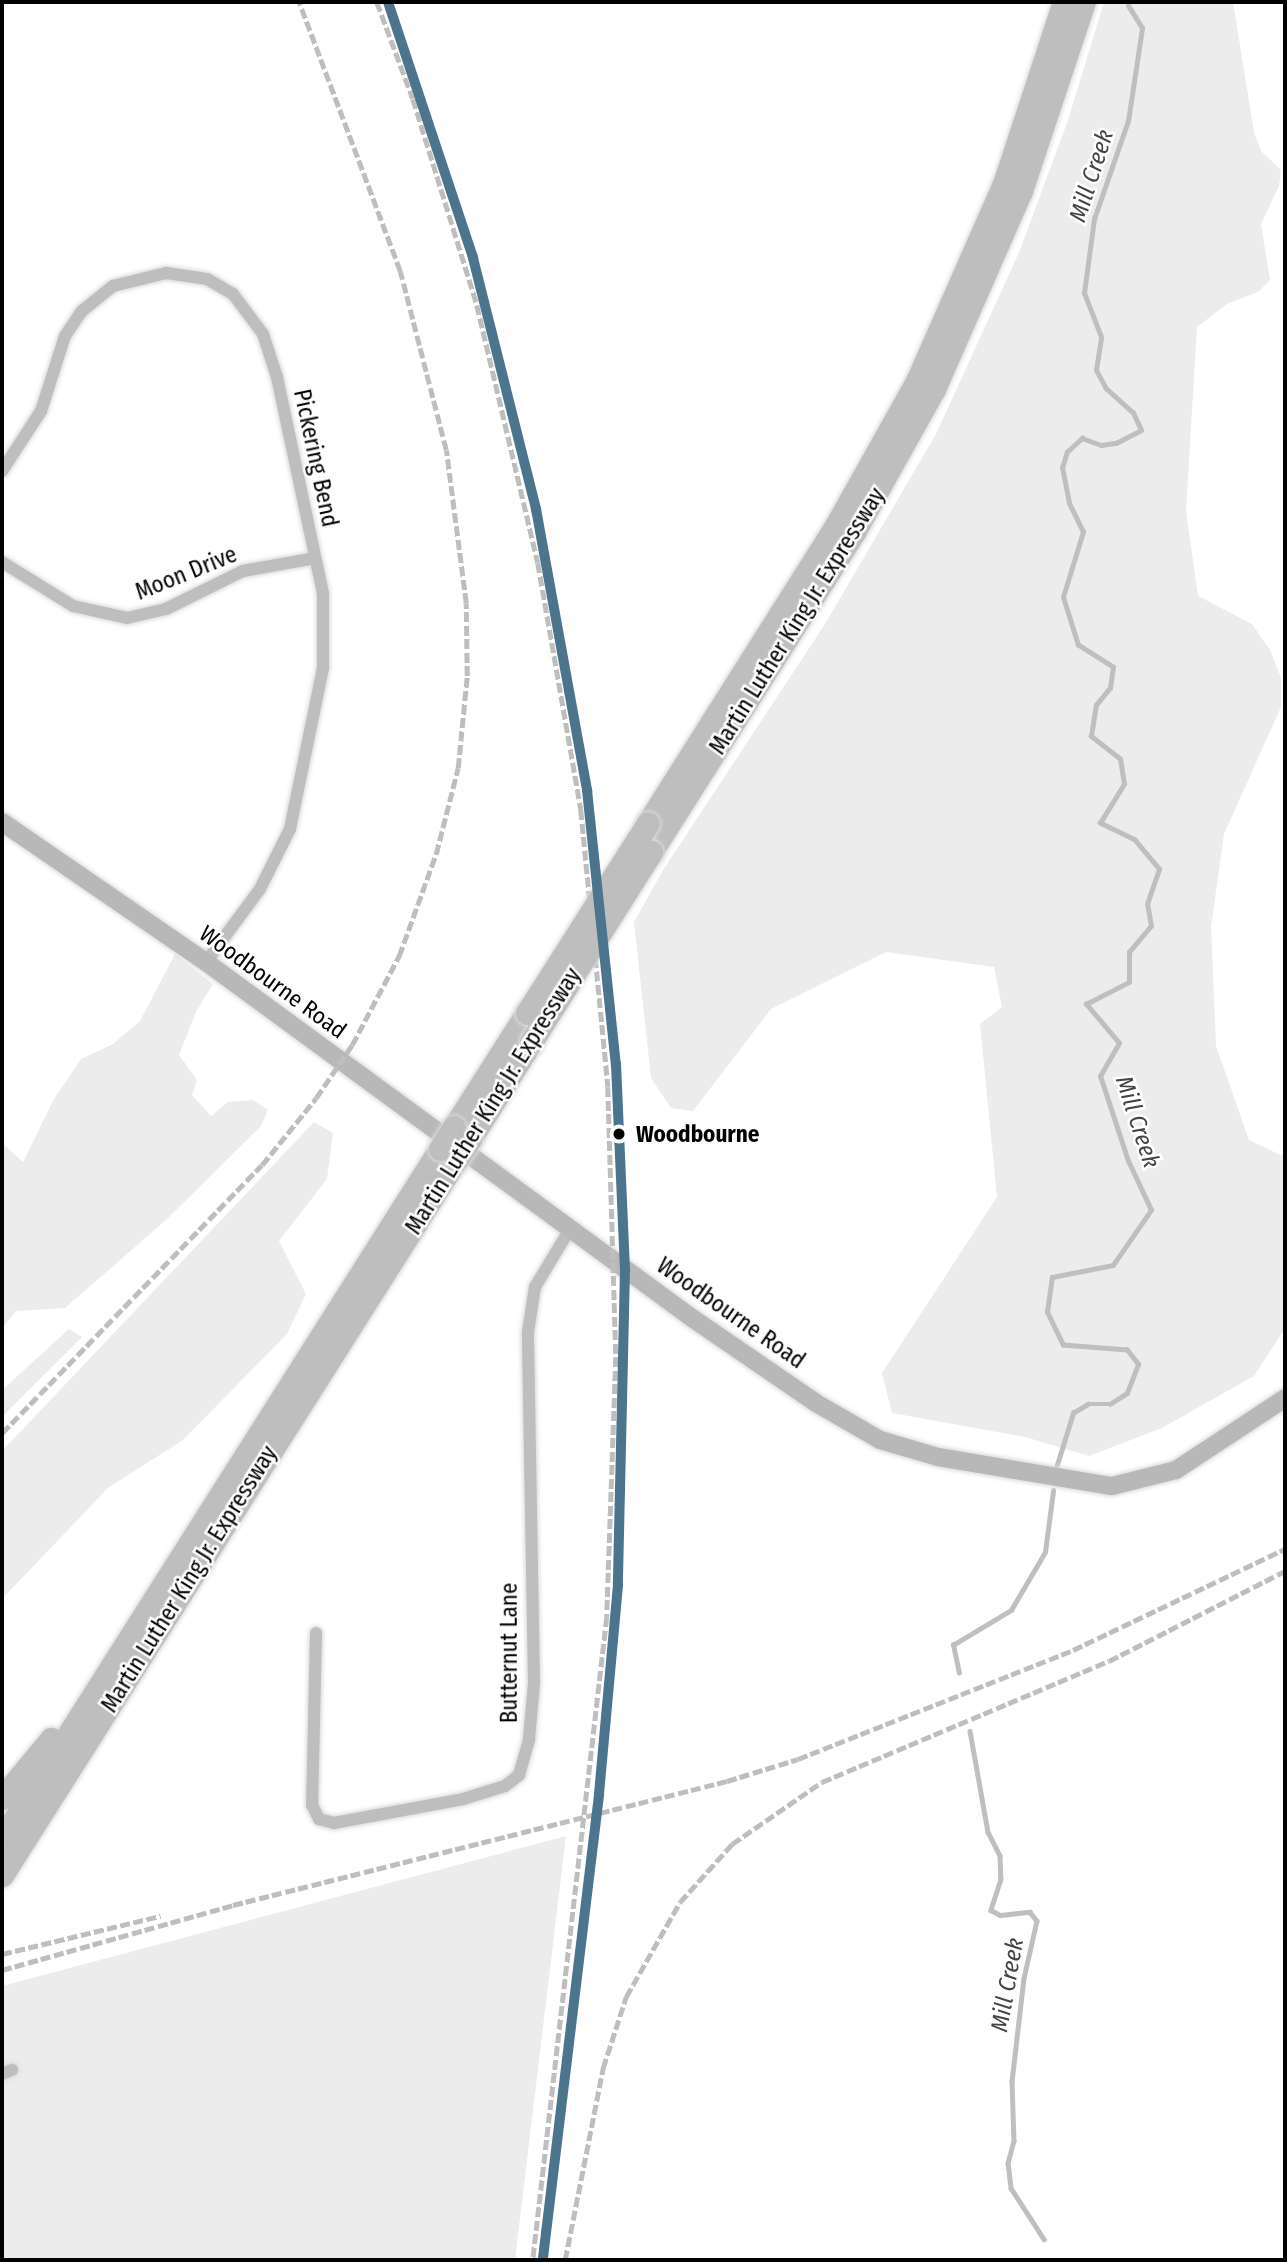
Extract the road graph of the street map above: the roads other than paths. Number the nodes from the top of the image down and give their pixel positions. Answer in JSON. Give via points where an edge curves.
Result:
{"nodes":[{"id":1,"x":1064,"y":2,"type":"edge"},
{"id":2,"x":1084,"y":2,"type":"edge"},
{"id":3,"x":2,"y":471,"type":"edge"},
{"id":4,"x":316,"y":558,"type":"junction"},
{"id":5,"x":2,"y":562,"type":"edge"},
{"id":6,"x":2,"y":822,"type":"edge"},
{"id":7,"x":206,"y":962,"type":"junction"},
{"id":8,"x":462,"y":1133,"type":"junction"},
{"id":9,"x":448,"y":1155,"type":"junction"},
{"id":10,"x":570,"y":1229,"type":"junction"},
{"id":11,"x":1285,"y":1398,"type":"edge"},
{"id":12,"x":1285,"y":1414,"type":"edge"},
{"id":13,"x":1229,"y":1436,"type":"junction"},
{"id":14,"x":316,"y":1633,"type":"dead end"},
{"id":15,"x":111,"y":1667,"type":"junction"},
{"id":16,"x":2,"y":1798,"type":"edge"},
{"id":17,"x":2,"y":1839,"type":"edge"},
{"id":18,"x":2,"y":1875,"type":"edge"}],
"edges":[{"from":1,"to":8,"type":"highway","name":"Martin Luther King Jr. Expressway","bridge":true,"via":[[1004,184],[917,381],[838,522],[527,1013]]},
{"from":2,"to":8,"type":"highway","name":"Martin Luther King Jr. Expressway","bridge":true,"via":[[1021,191],[934,389],[854,532],[531,1042]]},
{"from":3,"to":4,"type":"street","name":"Pickering Bend","via":[[41,411],[60,348],[82,311],[126,280],[192,275],[233,294],[264,334]]},
{"from":4,"to":5,"type":"street","name":"Moon Drive","via":[[243,571],[166,609],[127,618],[73,606]]},
{"from":4,"to":7,"type":"street","name":"Pickering Bend","via":[[325,645],[297,807],[266,878]]},
{"from":6,"to":7,"type":"main road","name":"Woodbourne Road"},
{"from":7,"to":10,"type":"main road","name":"Woodbourne Road"},
{"from":8,"to":9,"type":"highway","name":"Martin Luther King Jr. Expressway","bridge":true},
{"from":9,"to":15,"type":"highway","name":"Martin Luther King Jr. Expressway"},
{"from":9,"to":18,"type":"highway","name":"Martin Luther King Jr. Expressway"},
{"from":10,"to":13,"type":"main road","name":"Woodbourne Road","via":[[816,1403],[904,1449],[1112,1486],[1176,1470]]},
{"from":10,"to":14,"type":"street","name":"Butternut Lane","via":[[535,1287],[528,1332],[534,1683],[529,1739],[519,1775],[505,1786],[463,1798],[334,1823],[319,1819],[312,1805]]},
{"from":11,"to":13,"type":"main road","name":"Woodbourne Road"},
{"from":12,"to":13,"type":"main road"},
{"from":15,"to":16,"type":"highway"},
{"from":15,"to":17,"type":"highway","name":"Martin Luther King Jr. Expressway"}]}
